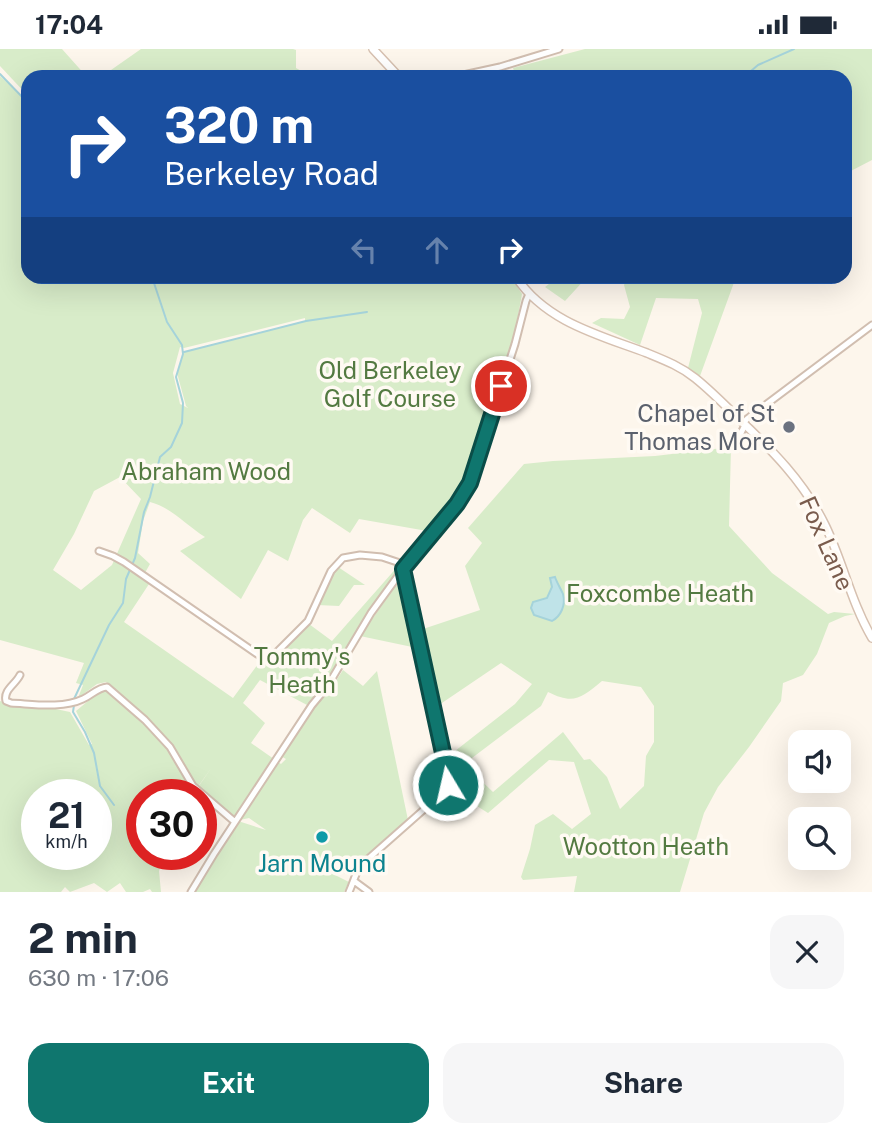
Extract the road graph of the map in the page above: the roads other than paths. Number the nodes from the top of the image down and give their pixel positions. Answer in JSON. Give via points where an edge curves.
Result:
{"nodes":[{"id":1,"x":373,"y":49,"type":"edge"},
{"id":2,"x":559,"y":49,"type":"edge"},
{"id":3,"x":392,"y":70,"type":"edge"},
{"id":4,"x":486,"y":70,"type":"edge"},
{"id":5,"x":521,"y":284,"type":"edge"},
{"id":6,"x":529,"y":294,"type":"junction"},
{"id":7,"x":872,"y":325,"type":"edge"},
{"id":8,"x":744,"y":424,"type":"junction"},
{"id":9,"x":737,"y":445,"type":"dead end"},
{"id":10,"x":99,"y":551,"type":"dead end"},
{"id":11,"x":404,"y":567,"type":"junction"},
{"id":12,"x":872,"y":638,"type":"edge"},
{"id":13,"x":20,"y":675,"type":"dead end"},
{"id":14,"x":236,"y":822,"type":"junction"},
{"id":15,"x":354,"y":881,"type":"junction"},
{"id":16,"x":191,"y":892,"type":"edge"},
{"id":17,"x":349,"y":892,"type":"edge"},
{"id":18,"x":369,"y":892,"type":"edge"}],
"edges":[{"from":1,"to":3,"type":"street"},
{"from":2,"to":4,"type":"street"},
{"from":5,"to":6,"type":"street","name":"Fox Lane"},
{"from":6,"to":8,"type":"street","name":"Fox Lane","via":[[569,323],[678,366]]},
{"from":6,"to":11,"type":"street","via":[[470,483]]},
{"from":7,"to":8,"type":"street"},
{"from":8,"to":9,"type":"street"},
{"from":8,"to":12,"type":"street","name":"Fox Lane","via":[[786,465],[813,503]]},
{"from":10,"to":11,"type":"street","via":[[124,562],[263,658],[272,657],[308,621],[331,571],[343,558],[382,557]]},
{"from":11,"to":14,"type":"street"},
{"from":11,"to":15,"type":"street","via":[[448,785],[360,866]]},
{"from":13,"to":14,"type":"street","via":[[6,692],[6,701],[61,704],[82,700],[107,687],[170,747],[193,786]]},
{"from":14,"to":16,"type":"street"},
{"from":15,"to":17,"type":"street"},
{"from":15,"to":18,"type":"street"}]}
